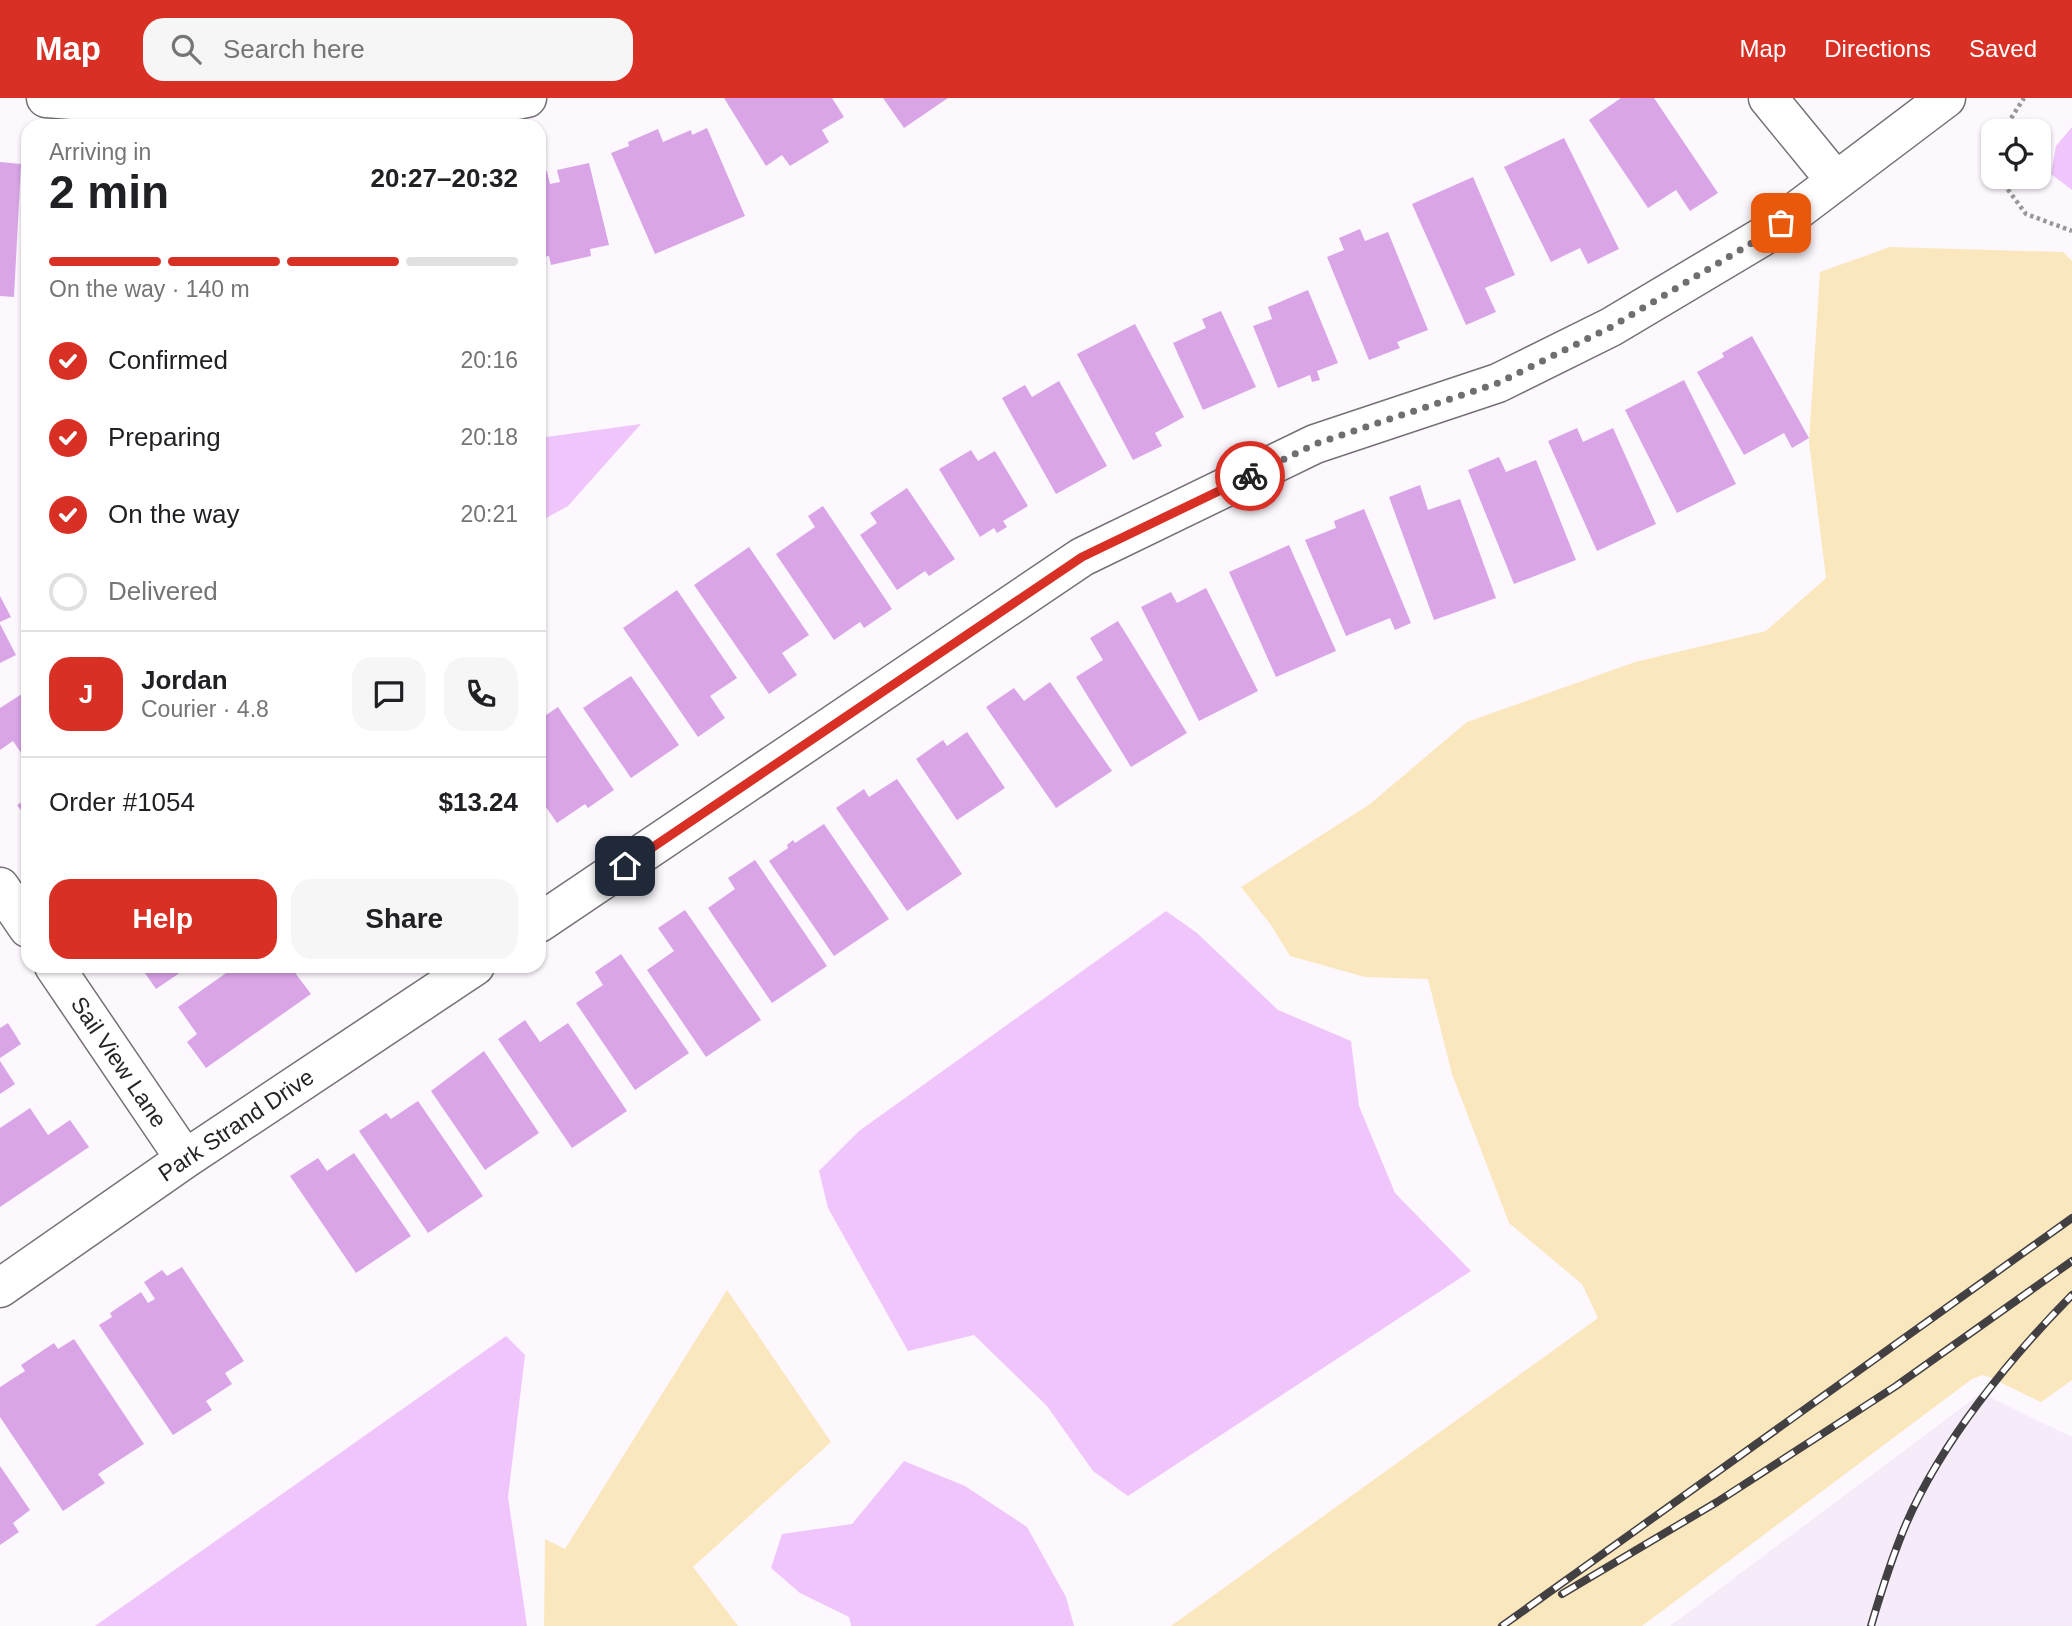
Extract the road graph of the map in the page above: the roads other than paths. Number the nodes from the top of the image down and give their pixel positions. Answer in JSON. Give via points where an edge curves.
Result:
{"nodes":[{"id":1,"x":47,"y":98,"type":"edge"},
{"id":2,"x":527,"y":98,"type":"edge"},
{"id":3,"x":1768,"y":98,"type":"edge"},
{"id":4,"x":1947,"y":98,"type":"edge"},
{"id":5,"x":1836,"y":181,"type":"junction"},
{"id":6,"x":0,"y":887,"type":"edge"},
{"id":7,"x":21,"y":918,"type":"edge"},
{"id":8,"x":546,"y":918,"type":"edge"},
{"id":9,"x":59,"y":973,"type":"edge"},
{"id":10,"x":464,"y":973,"type":"edge"},
{"id":11,"x":185,"y":1159,"type":"junction"},
{"id":12,"x":0,"y":1287,"type":"edge"}],
"edges":[{"from":1,"to":2,"type":"street","via":[[165,107],[449,114]]},
{"from":3,"to":5,"type":"street"},
{"from":4,"to":5,"type":"street"},
{"from":5,"to":8,"type":"street","via":[[1762,237],[1611,327],[1498,383],[1315,444],[1082,557]]},
{"from":6,"to":7,"type":"street"},
{"from":9,"to":11,"type":"street","name":"Sail View Lane"},
{"from":10,"to":11,"type":"street","name":"Park Strand Drive"},
{"from":11,"to":12,"type":"street","name":"Park Strand Drive"}]}
